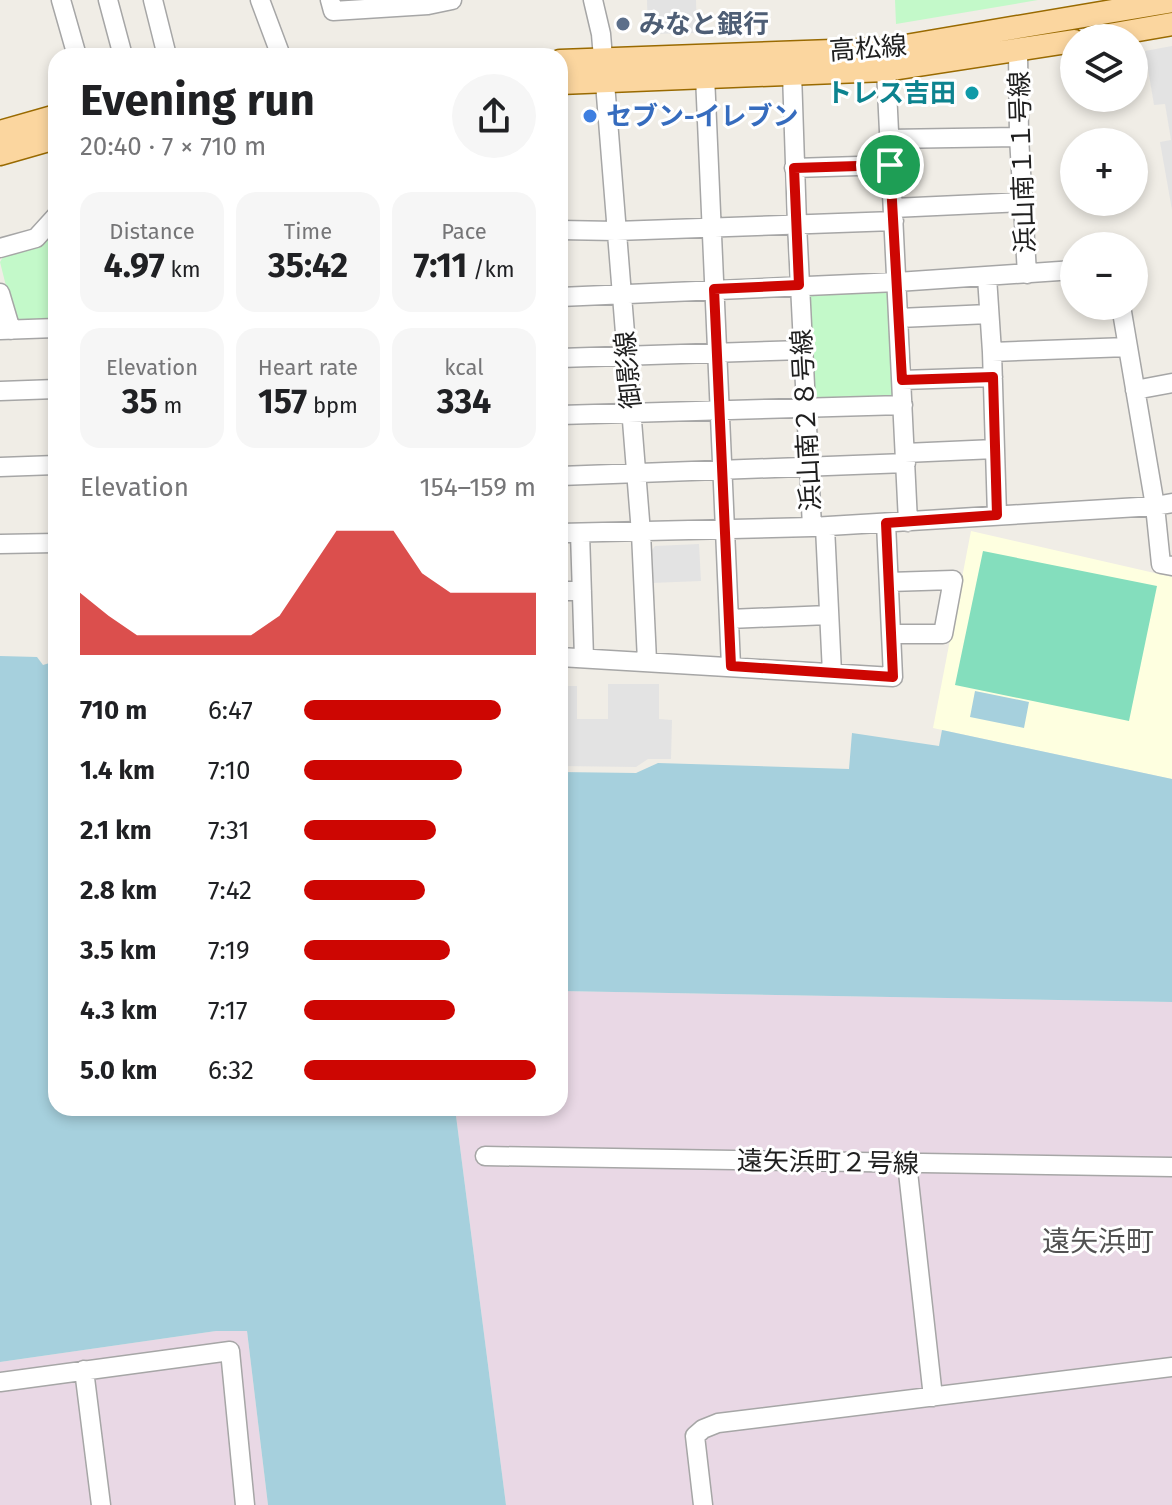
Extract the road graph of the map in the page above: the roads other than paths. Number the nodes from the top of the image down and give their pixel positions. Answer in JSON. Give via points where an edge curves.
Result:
{"nodes":[{"id":1,"x":61,"y":0,"type":"edge"},
{"id":2,"x":108,"y":0,"type":"edge"},
{"id":3,"x":153,"y":0,"type":"edge"},
{"id":4,"x":260,"y":0,"type":"edge"},
{"id":5,"x":330,"y":0,"type":"edge"},
{"id":6,"x":452,"y":0,"type":"edge"},
{"id":7,"x":593,"y":0,"type":"edge"},
{"id":8,"x":1172,"y":1,"type":"edge"},
{"id":9,"x":428,"y":2,"type":"edge"},
{"id":10,"x":381,"y":4,"type":"edge"},
{"id":11,"x":1172,"y":24,"type":"edge"},
{"id":12,"x":1148,"y":28,"type":"edge"},
{"id":13,"x":1060,"y":44,"type":"edge"},
{"id":14,"x":75,"y":48,"type":"edge"},
{"id":15,"x":121,"y":48,"type":"edge"},
{"id":16,"x":165,"y":48,"type":"edge"},
{"id":17,"x":278,"y":48,"type":"edge"},
{"id":18,"x":1018,"y":51,"type":"junction"},
{"id":19,"x":568,"y":62,"type":"edge"},
{"id":20,"x":604,"y":69,"type":"junction"},
{"id":21,"x":886,"y":70,"type":"junction"},
{"id":22,"x":792,"y":73,"type":"junction"},
{"id":23,"x":705,"y":76,"type":"junction"},
{"id":24,"x":568,"y":80,"type":"edge"},
{"id":25,"x":48,"y":117,"type":"edge"},
{"id":26,"x":1,"y":126,"type":"edge"},
{"id":27,"x":1019,"y":137,"type":"junction"},
{"id":28,"x":888,"y":139,"type":"junction"},
{"id":29,"x":48,"y":140,"type":"edge"},
{"id":30,"x":0,"y":154,"type":"edge"},
{"id":31,"x":890,"y":165,"type":"junction"},
{"id":32,"x":794,"y":168,"type":"junction"},
{"id":33,"x":1023,"y":202,"type":"junction"},
{"id":34,"x":893,"y":215,"type":"junction"},
{"id":35,"x":797,"y":224,"type":"junction"},
{"id":36,"x":48,"y":225,"type":"edge"},
{"id":37,"x":711,"y":227,"type":"junction"},
{"id":38,"x":568,"y":230,"type":"edge"},
{"id":39,"x":616,"y":231,"type":"junction"},
{"id":40,"x":0,"y":248,"type":"edge"},
{"id":41,"x":1060,"y":271,"type":"edge"},
{"id":42,"x":1027,"y":274,"type":"junction"},
{"id":43,"x":987,"y":277,"type":"junction"},
{"id":44,"x":897,"y":282,"type":"junction"},
{"id":45,"x":799,"y":285,"type":"junction"},
{"id":46,"x":714,"y":289,"type":"junction"},
{"id":47,"x":0,"y":293,"type":"edge"},
{"id":48,"x":621,"y":293,"type":"junction"},
{"id":49,"x":568,"y":296,"type":"edge"},
{"id":50,"x":989,"y":314,"type":"junction"},
{"id":51,"x":899,"y":318,"type":"junction"},
{"id":52,"x":1123,"y":320,"type":"edge"},
{"id":53,"x":48,"y":328,"type":"edge"},
{"id":54,"x":5,"y":330,"type":"edge"},
{"id":55,"x":1128,"y":347,"type":"junction"},
{"id":56,"x":803,"y":350,"type":"junction"},
{"id":57,"x":992,"y":352,"type":"junction"},
{"id":58,"x":717,"y":353,"type":"junction"},
{"id":59,"x":627,"y":356,"type":"junction"},
{"id":60,"x":568,"y":358,"type":"edge"},
{"id":61,"x":993,"y":377,"type":"junction"},
{"id":62,"x":902,"y":380,"type":"junction"},
{"id":63,"x":1172,"y":383,"type":"edge"},
{"id":64,"x":48,"y":389,"type":"edge"},
{"id":65,"x":1135,"y":390,"type":"junction"},
{"id":66,"x":0,"y":391,"type":"edge"},
{"id":67,"x":903,"y":405,"type":"junction"},
{"id":68,"x":806,"y":408,"type":"junction"},
{"id":69,"x":720,"y":410,"type":"junction"},
{"id":70,"x":631,"y":413,"type":"junction"},
{"id":71,"x":568,"y":415,"type":"edge"},
{"id":72,"x":995,"y":449,"type":"junction"},
{"id":73,"x":905,"y":458,"type":"junction"},
{"id":74,"x":48,"y":465,"type":"edge"},
{"id":75,"x":808,"y":466,"type":"junction"},
{"id":76,"x":0,"y":467,"type":"edge"},
{"id":77,"x":722,"y":468,"type":"junction"},
{"id":78,"x":636,"y":473,"type":"junction"},
{"id":79,"x":568,"y":476,"type":"edge"},
{"id":80,"x":1163,"y":505,"type":"edge"},
{"id":81,"x":997,"y":515,"type":"junction"},
{"id":82,"x":908,"y":522,"type":"junction"},
{"id":83,"x":886,"y":523,"type":"junction"},
{"id":84,"x":818,"y":527,"type":"junction"},
{"id":85,"x":725,"y":530,"type":"junction"},
{"id":86,"x":568,"y":532,"type":"edge"},
{"id":87,"x":580,"y":533,"type":"junction"},
{"id":88,"x":641,"y":533,"type":"junction"},
{"id":89,"x":48,"y":543,"type":"edge"},
{"id":90,"x":0,"y":544,"type":"edge"},
{"id":91,"x":1167,"y":565,"type":"edge"},
{"id":92,"x":889,"y":582,"type":"junction"},
{"id":93,"x":568,"y":591,"type":"edge"},
{"id":94,"x":582,"y":591,"type":"junction"},
{"id":95,"x":829,"y":615,"type":"junction"},
{"id":96,"x":729,"y":619,"type":"junction"},
{"id":97,"x":891,"y":634,"type":"junction"},
{"id":98,"x":568,"y":657,"type":"edge"},
{"id":99,"x":584,"y":658,"type":"junction"},
{"id":100,"x":647,"y":661,"type":"junction"},
{"id":101,"x":731,"y":666,"type":"junction"},
{"id":102,"x":832,"y":673,"type":"junction"},
{"id":103,"x":485,"y":1156,"type":"dead end"},
{"id":104,"x":907,"y":1163,"type":"junction"},
{"id":105,"x":1172,"y":1167,"type":"edge"},
{"id":106,"x":1172,"y":1367,"type":"edge"},
{"id":107,"x":84,"y":1370,"type":"junction"},
{"id":108,"x":0,"y":1382,"type":"edge"},
{"id":109,"x":933,"y":1397,"type":"junction"},
{"id":110,"x":101,"y":1505,"type":"edge"},
{"id":111,"x":245,"y":1505,"type":"edge"},
{"id":112,"x":703,"y":1505,"type":"edge"}],
"edges":[{"from":1,"to":14,"type":"street"},
{"from":2,"to":15,"type":"street"},
{"from":3,"to":16,"type":"street"},
{"from":4,"to":17,"type":"street"},
{"from":5,"to":10,"type":"street","via":[[333,11]]},
{"from":6,"to":9,"type":"street"},
{"from":7,"to":20,"type":"street","name":"御影線"},
{"from":8,"to":20,"type":"main road","name":"高松線","via":[[888,49]]},
{"from":9,"to":10,"type":"street"},
{"from":11,"to":12,"type":"main road"},
{"from":13,"to":18,"type":"main road","name":"高松線"},
{"from":18,"to":21,"type":"main road","name":"高松線"},
{"from":18,"to":27,"type":"street","name":"浜山南１１号線"},
{"from":19,"to":20,"type":"main road","name":"高松線"},
{"from":20,"to":23,"type":"main road","name":"高松線"},
{"from":20,"to":24,"type":"main road","name":"高松線"},
{"from":20,"to":39,"type":"street","name":"御影線"},
{"from":21,"to":22,"type":"main road","name":"高松線"},
{"from":21,"to":28,"type":"street"},
{"from":22,"to":23,"type":"main road","name":"高松線"},
{"from":22,"to":32,"type":"street","name":"浜山南２８号線"},
{"from":23,"to":37,"type":"street"},
{"from":25,"to":26,"type":"main road"},
{"from":27,"to":28,"type":"street"},
{"from":27,"to":33,"type":"street","name":"浜山南１１号線"},
{"from":28,"to":31,"type":"street"},
{"from":29,"to":30,"type":"main road"},
{"from":31,"to":32,"type":"street"},
{"from":31,"to":34,"type":"street"},
{"from":32,"to":35,"type":"street","name":"浜山南２８号線"},
{"from":33,"to":34,"type":"street"},
{"from":33,"to":42,"type":"street","name":"浜山南１１号線"},
{"from":34,"to":35,"type":"street"},
{"from":34,"to":44,"type":"street"},
{"from":35,"to":37,"type":"street"},
{"from":35,"to":45,"type":"street","name":"浜山南２８号線"},
{"from":36,"to":40,"type":"street","via":[[36,238]]},
{"from":37,"to":39,"type":"street"},
{"from":37,"to":46,"type":"street"},
{"from":38,"to":39,"type":"street"},
{"from":39,"to":48,"type":"street","name":"御影線"},
{"from":41,"to":42,"type":"street"},
{"from":42,"to":43,"type":"street"},
{"from":43,"to":44,"type":"street"},
{"from":43,"to":50,"type":"street"},
{"from":44,"to":45,"type":"street"},
{"from":44,"to":51,"type":"street"},
{"from":45,"to":46,"type":"street"},
{"from":45,"to":56,"type":"street","name":"浜山南２８号線"},
{"from":46,"to":48,"type":"street"},
{"from":46,"to":58,"type":"street"},
{"from":47,"to":54,"type":"street"},
{"from":48,"to":49,"type":"street"},
{"from":48,"to":59,"type":"street","name":"御影線"},
{"from":50,"to":51,"type":"street"},
{"from":50,"to":57,"type":"street"},
{"from":51,"to":62,"type":"street"},
{"from":52,"to":55,"type":"street"},
{"from":53,"to":54,"type":"street"},
{"from":55,"to":57,"type":"street"},
{"from":55,"to":65,"type":"street"},
{"from":56,"to":58,"type":"street"},
{"from":56,"to":68,"type":"street","name":"浜山南２８号線"},
{"from":57,"to":61,"type":"street"},
{"from":58,"to":59,"type":"street"},
{"from":58,"to":69,"type":"street"},
{"from":59,"to":60,"type":"street"},
{"from":59,"to":70,"type":"street","name":"御影線"},
{"from":61,"to":62,"type":"street"},
{"from":61,"to":72,"type":"street"},
{"from":62,"to":67,"type":"street"},
{"from":63,"to":65,"type":"street"},
{"from":64,"to":66,"type":"street"},
{"from":65,"to":80,"type":"street"},
{"from":67,"to":68,"type":"street"},
{"from":67,"to":73,"type":"street"},
{"from":68,"to":69,"type":"street"},
{"from":68,"to":75,"type":"street","name":"浜山南２８号線"},
{"from":69,"to":70,"type":"street"},
{"from":69,"to":77,"type":"street"},
{"from":70,"to":71,"type":"street"},
{"from":70,"to":78,"type":"street","name":"御影線"},
{"from":72,"to":73,"type":"street"},
{"from":72,"to":81,"type":"street"},
{"from":73,"to":75,"type":"street"},
{"from":73,"to":82,"type":"street"},
{"from":74,"to":76,"type":"street"},
{"from":75,"to":77,"type":"street"},
{"from":75,"to":84,"type":"street","name":"浜山南２８号線"},
{"from":77,"to":78,"type":"street"},
{"from":77,"to":85,"type":"street"},
{"from":78,"to":79,"type":"street"},
{"from":78,"to":88,"type":"street","name":"御影線"},
{"from":80,"to":81,"type":"street"},
{"from":80,"to":91,"type":"street"},
{"from":81,"to":82,"type":"street"},
{"from":82,"to":83,"type":"street"},
{"from":83,"to":84,"type":"street"},
{"from":83,"to":92,"type":"street"},
{"from":84,"to":85,"type":"street"},
{"from":84,"to":95,"type":"street","name":"浜山南２８号線"},
{"from":85,"to":88,"type":"street"},
{"from":85,"to":96,"type":"street"},
{"from":86,"to":87,"type":"street"},
{"from":87,"to":88,"type":"street"},
{"from":87,"to":94,"type":"street"},
{"from":88,"to":100,"type":"street","name":"御影線"},
{"from":89,"to":90,"type":"street"},
{"from":92,"to":97,"type":"street"},
{"from":92,"to":97,"type":"street","via":[[953,580],[943,634]]},
{"from":93,"to":94,"type":"street"},
{"from":94,"to":99,"type":"street"},
{"from":95,"to":96,"type":"street"},
{"from":95,"to":102,"type":"street","name":"浜山南２８号線"},
{"from":96,"to":101,"type":"street"},
{"from":97,"to":102,"type":"street","via":[[893,677]]},
{"from":98,"to":99,"type":"street"},
{"from":99,"to":100,"type":"street"},
{"from":100,"to":101,"type":"street"},
{"from":101,"to":102,"type":"street"},
{"from":103,"to":104,"type":"street","name":"遠矢浜町２号線"},
{"from":104,"to":105,"type":"street","name":"遠矢浜町２号線"},
{"from":104,"to":109,"type":"street"},
{"from":106,"to":109,"type":"street"},
{"from":107,"to":108,"type":"street"},
{"from":107,"to":110,"type":"street"},
{"from":107,"to":111,"type":"street","via":[[230,1351]]},
{"from":109,"to":112,"type":"street","via":[[703,1429],[695,1436]]}]}
